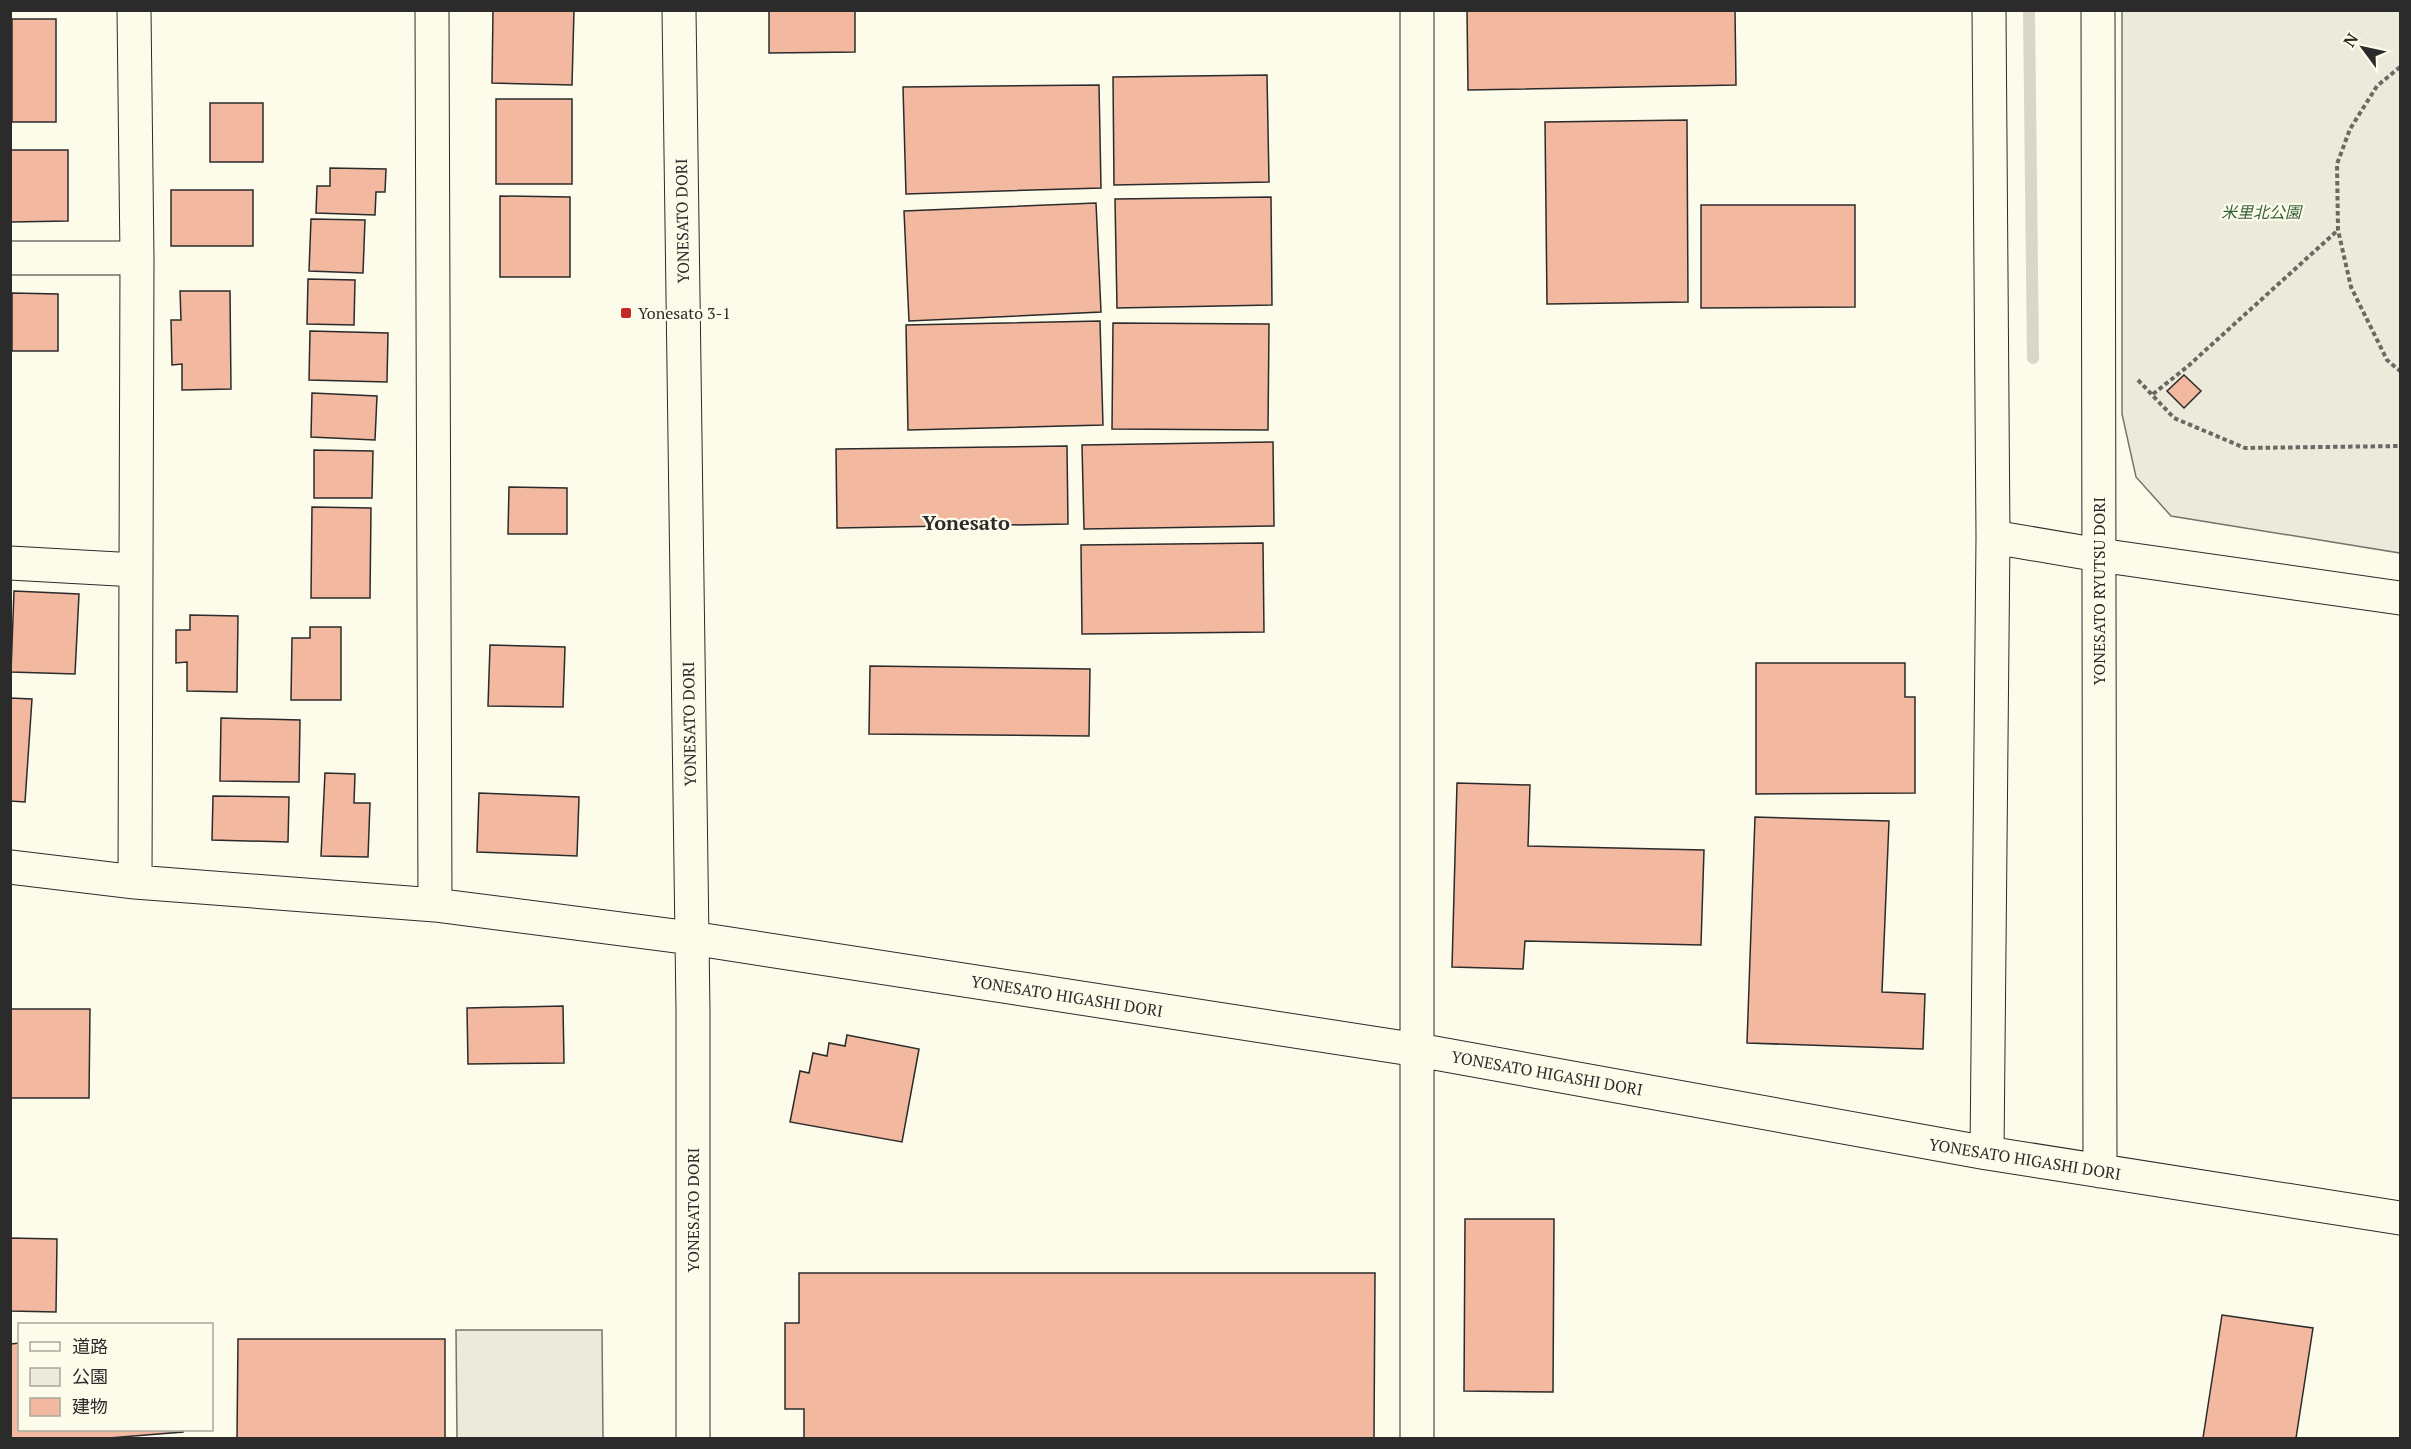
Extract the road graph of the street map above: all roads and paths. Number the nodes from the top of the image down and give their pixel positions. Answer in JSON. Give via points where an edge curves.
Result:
{"nodes":[{"id":1,"x":134,"y":10,"type":"edge"},
{"id":2,"x":432,"y":10,"type":"edge"},
{"id":3,"x":679,"y":10,"type":"edge"},
{"id":4,"x":1417,"y":10,"type":"edge"},
{"id":5,"x":1989,"y":10,"type":"edge"},
{"id":6,"x":2098,"y":10,"type":"edge"},
{"id":7,"x":2400,"y":67,"type":"edge"},
{"id":8,"x":2338,"y":230,"type":"junction"},
{"id":9,"x":10,"y":258,"type":"edge"},
{"id":10,"x":136,"y":258,"type":"junction"},
{"id":11,"x":2400,"y":371,"type":"edge"},
{"id":12,"x":2131,"y":374,"type":"dead end"},
{"id":13,"x":2152,"y":394,"type":"junction"},
{"id":14,"x":2400,"y":446,"type":"edge"},
{"id":15,"x":1993,"y":537,"type":"junction"},
{"id":16,"x":2099,"y":555,"type":"junction"},
{"id":17,"x":10,"y":563,"type":"edge"},
{"id":18,"x":136,"y":570,"type":"junction"},
{"id":19,"x":2400,"y":598,"type":"edge"},
{"id":20,"x":10,"y":867,"type":"edge"},
{"id":21,"x":135,"y":882,"type":"junction"},
{"id":22,"x":435,"y":905,"type":"junction"},
{"id":23,"x":691,"y":938,"type":"junction"},
{"id":24,"x":1418,"y":1050,"type":"junction"},
{"id":25,"x":1987,"y":1153,"type":"junction"},
{"id":26,"x":2100,"y":1171,"type":"junction"},
{"id":27,"x":2400,"y":1218,"type":"edge"},
{"id":28,"x":693,"y":1438,"type":"edge"},
{"id":29,"x":1417,"y":1438,"type":"edge"}],
"edges":[{"from":1,"to":10,"type":"street"},
{"from":2,"to":22,"type":"street"},
{"from":3,"to":23,"type":"street","name":"YONESATO DORI"},
{"from":4,"to":24,"type":"street"},
{"from":5,"to":15,"type":"street"},
{"from":6,"to":16,"type":"street","name":"YONESATO RYUTSU DORI"},
{"from":7,"to":8,"type":"path","via":[[2377,86],[2350,129],[2337,165]]},
{"from":8,"to":11,"type":"path","via":[[2350,287],[2387,360]]},
{"from":8,"to":13,"type":"path"},
{"from":9,"to":10,"type":"street"},
{"from":10,"to":18,"type":"street"},
{"from":12,"to":13,"type":"path"},
{"from":13,"to":14,"type":"path","via":[[2174,417],[2245,447]]},
{"from":15,"to":16,"type":"street"},
{"from":15,"to":25,"type":"street"},
{"from":16,"to":19,"type":"street"},
{"from":16,"to":26,"type":"street","name":"YONESATO RYUTSU DORI"},
{"from":17,"to":18,"type":"street"},
{"from":18,"to":21,"type":"street"},
{"from":20,"to":21,"type":"street","name":"YONESATO HIGASHI DORI"},
{"from":21,"to":22,"type":"street","name":"YONESATO HIGASHI DORI"},
{"from":22,"to":23,"type":"street","name":"YONESATO HIGASHI DORI"},
{"from":23,"to":24,"type":"street","name":"YONESATO HIGASHI DORI"},
{"from":23,"to":28,"type":"street","name":"YONESATO DORI"},
{"from":24,"to":25,"type":"street","name":"YONESATO HIGASHI DORI"},
{"from":24,"to":29,"type":"street"},
{"from":25,"to":26,"type":"street","name":"YONESATO HIGASHI DORI"},
{"from":26,"to":27,"type":"street","name":"YONESATO HIGASHI DORI"}]}
